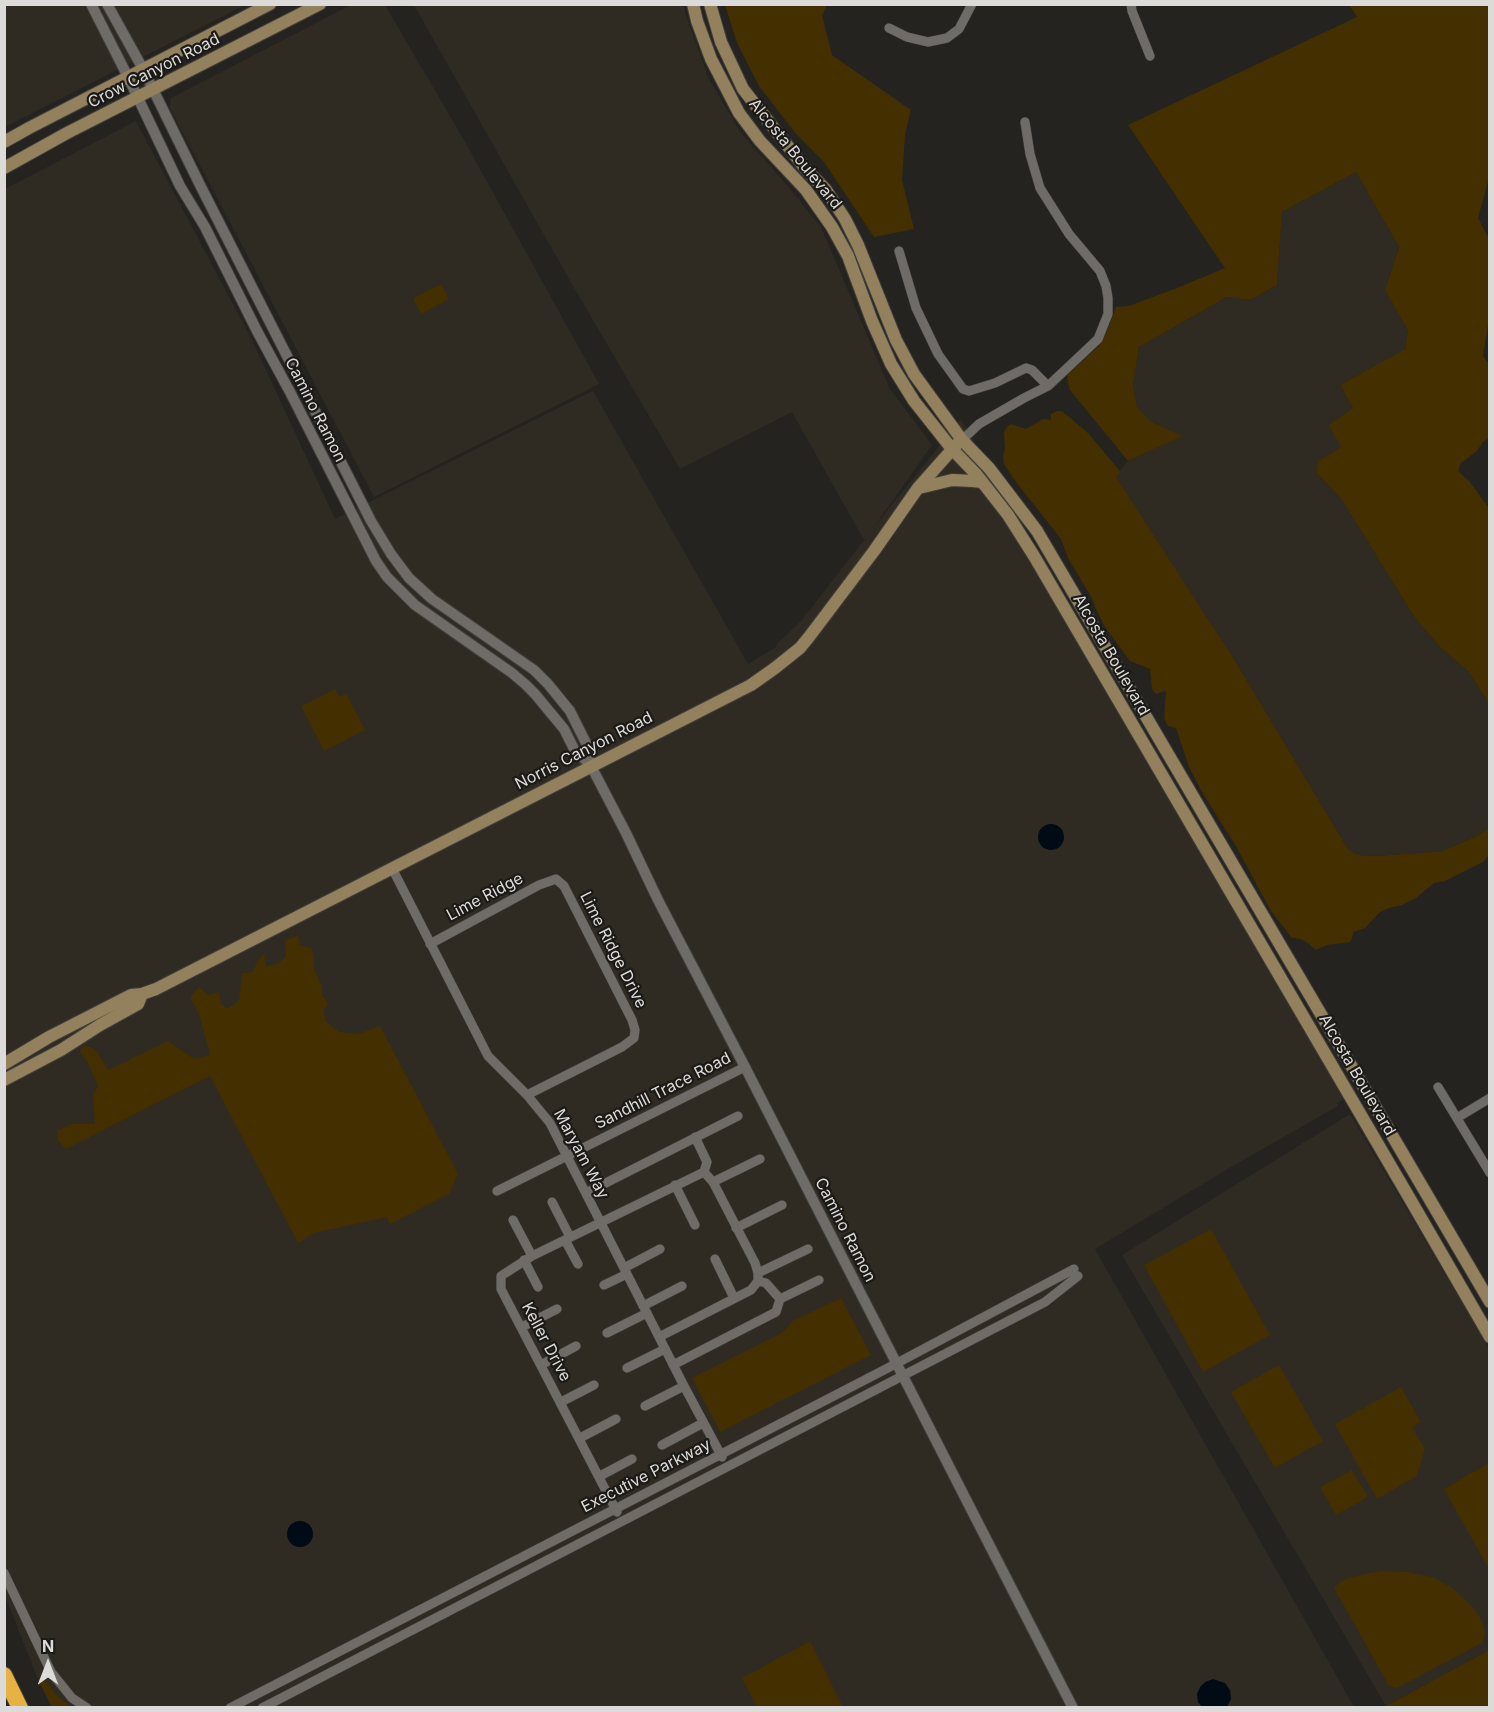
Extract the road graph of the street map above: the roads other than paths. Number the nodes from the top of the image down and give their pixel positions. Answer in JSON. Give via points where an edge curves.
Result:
{"nodes":[{"id":1,"x":91,"y":4,"type":"edge"},
{"id":2,"x":107,"y":4,"type":"edge"},
{"id":3,"x":270,"y":4,"type":"edge"},
{"id":4,"x":320,"y":4,"type":"edge"},
{"id":5,"x":693,"y":4,"type":"edge"},
{"id":6,"x":710,"y":4,"type":"edge"},
{"id":7,"x":972,"y":4,"type":"edge"},
{"id":8,"x":1131,"y":4,"type":"edge"},
{"id":9,"x":890,"y":28,"type":"dead end"},
{"id":10,"x":1150,"y":56,"type":"dead end"},
{"id":11,"x":143,"y":69,"type":"junction"},
{"id":12,"x":128,"y":77,"type":"junction"},
{"id":13,"x":153,"y":91,"type":"junction"},
{"id":14,"x":137,"y":99,"type":"junction"},
{"id":15,"x":1024,"y":122,"type":"dead end"},
{"id":16,"x":4,"y":142,"type":"edge"},
{"id":17,"x":4,"y":168,"type":"edge"},
{"id":18,"x":899,"y":251,"type":"dead end"},
{"id":19,"x":1048,"y":386,"type":"junction"},
{"id":20,"x":962,"y":440,"type":"junction"},
{"id":21,"x":952,"y":449,"type":"junction"},
{"id":22,"x":982,"y":482,"type":"junction"},
{"id":23,"x":918,"y":488,"type":"junction"},
{"id":24,"x":591,"y":766,"type":"junction"},
{"id":25,"x":392,"y":868,"type":"junction"},
{"id":26,"x":556,"y":879,"type":"joint"},
{"id":27,"x":430,"y":944,"type":"junction"},
{"id":28,"x":142,"y":994,"type":"junction"},
{"id":29,"x":4,"y":1064,"type":"edge"},
{"id":30,"x":746,"y":1066,"type":"junction"},
{"id":31,"x":4,"y":1080,"type":"edge"},
{"id":32,"x":1438,"y":1086,"type":"dead end"},
{"id":33,"x":527,"y":1095,"type":"junction"},
{"id":34,"x":1490,"y":1098,"type":"edge"},
{"id":35,"x":738,"y":1116,"type":"dead end"},
{"id":36,"x":1457,"y":1119,"type":"junction"},
{"id":37,"x":695,"y":1137,"type":"junction"},
{"id":38,"x":567,"y":1157,"type":"junction"},
{"id":39,"x":760,"y":1159,"type":"dead end"},
{"id":40,"x":704,"y":1172,"type":"junction"},
{"id":41,"x":1490,"y":1173,"type":"edge"},
{"id":42,"x":712,"y":1182,"type":"junction"},
{"id":43,"x":675,"y":1185,"type":"junction"},
{"id":44,"x":497,"y":1191,"type":"dead end"},
{"id":45,"x":586,"y":1193,"type":"junction"},
{"id":46,"x":552,"y":1202,"type":"dead end"},
{"id":47,"x":782,"y":1205,"type":"dead end"},
{"id":48,"x":513,"y":1220,"type":"dead end"},
{"id":49,"x":600,"y":1223,"type":"junction"},
{"id":50,"x":695,"y":1225,"type":"dead end"},
{"id":51,"x":736,"y":1228,"type":"junction"},
{"id":52,"x":568,"y":1239,"type":"junction"},
{"id":53,"x":660,"y":1249,"type":"dead end"},
{"id":54,"x":808,"y":1249,"type":"dead end"},
{"id":55,"x":528,"y":1258,"type":"junction"},
{"id":56,"x":715,"y":1259,"type":"dead end"},
{"id":57,"x":578,"y":1264,"type":"dead end"},
{"id":58,"x":626,"y":1271,"type":"junction"},
{"id":59,"x":758,"y":1277,"type":"junction"},
{"id":60,"x":819,"y":1280,"type":"dead end"},
{"id":61,"x":604,"y":1285,"type":"dead end"},
{"id":62,"x":682,"y":1286,"type":"dead end"},
{"id":63,"x":538,"y":1287,"type":"dead end"},
{"id":64,"x":734,"y":1298,"type":"junction"},
{"id":65,"x":780,"y":1299,"type":"junction"},
{"id":66,"x":1490,"y":1302,"type":"edge"},
{"id":67,"x":557,"y":1309,"type":"dead end"},
{"id":68,"x":645,"y":1310,"type":"junction"},
{"id":69,"x":522,"y":1327,"type":"junction"},
{"id":70,"x":1488,"y":1330,"type":"edge"},
{"id":71,"x":607,"y":1333,"type":"dead end"},
{"id":72,"x":659,"y":1337,"type":"junction"},
{"id":73,"x":576,"y":1346,"type":"dead end"},
{"id":74,"x":665,"y":1349,"type":"junction"},
{"id":75,"x":896,"y":1363,"type":"junction"},
{"id":76,"x":541,"y":1365,"type":"junction"},
{"id":77,"x":673,"y":1365,"type":"junction"},
{"id":78,"x":627,"y":1368,"type":"dead end"},
{"id":79,"x":903,"y":1376,"type":"junction"},
{"id":80,"x":594,"y":1385,"type":"dead end"},
{"id":81,"x":684,"y":1386,"type":"junction"},
{"id":82,"x":561,"y":1402,"type":"junction"},
{"id":83,"x":645,"y":1406,"type":"dead end"},
{"id":84,"x":616,"y":1419,"type":"dead end"},
{"id":85,"x":703,"y":1423,"type":"junction"},
{"id":86,"x":580,"y":1438,"type":"junction"},
{"id":87,"x":662,"y":1445,"type":"dead end"},
{"id":88,"x":720,"y":1454,"type":"junction"},
{"id":89,"x":632,"y":1459,"type":"dead end"},
{"id":90,"x":727,"y":1467,"type":"junction"},
{"id":91,"x":600,"y":1476,"type":"junction"},
{"id":92,"x":634,"y":1498,"type":"junction"},
{"id":93,"x":615,"y":1508,"type":"junction"},
{"id":94,"x":641,"y":1512,"type":"junction"},
{"id":95,"x":622,"y":1522,"type":"junction"},
{"id":96,"x":4,"y":1573,"type":"edge"},
{"id":97,"x":4,"y":1675,"type":"edge"},
{"id":98,"x":20,"y":1707,"type":"edge"},
{"id":99,"x":87,"y":1707,"type":"edge"},
{"id":100,"x":231,"y":1707,"type":"edge"},
{"id":101,"x":262,"y":1707,"type":"edge"},
{"id":102,"x":1073,"y":1707,"type":"edge"}],
"edges":[{"from":1,"to":12,"type":"street","name":"Camino Ramon"},
{"from":2,"to":11,"type":"street","name":"Camino Ramon"},
{"from":3,"to":11,"type":"main road","name":"Crow Canyon Road"},
{"from":4,"to":13,"type":"main road","name":"Crow Canyon Road"},
{"from":5,"to":21,"type":"main road","name":"Alcosta Boulevard","via":[[711,59],[739,113],[806,190],[832,227],[848,256],[891,364]]},
{"from":6,"to":20,"type":"main road","name":"Alcosta Boulevard","via":[[721,42],[743,89],[845,219],[914,374]]},
{"from":7,"to":9,"type":"street","via":[[959,29],[947,38],[928,42]]},
{"from":8,"to":10,"type":"street"},
{"from":11,"to":12,"type":"main road","name":"Crow Canyon Road"},
{"from":11,"to":13,"type":"street","name":"Camino Ramon"},
{"from":12,"to":14,"type":"street","name":"Camino Ramon"},
{"from":12,"to":16,"type":"main road","name":"Crow Canyon Road"},
{"from":13,"to":14,"type":"main road","name":"Crow Canyon Road"},
{"from":13,"to":24,"type":"street","name":"Camino Ramon","via":[[391,554],[432,599],[516,656],[548,684],[570,711],[586,743]]},
{"from":14,"to":17,"type":"main road","name":"Crow Canyon Road"},
{"from":14,"to":24,"type":"street","name":"Camino Ramon","via":[[376,561],[415,606],[535,693],[564,729],[575,751]]},
{"from":15,"to":19,"type":"street","via":[[1040,188],[1069,234],[1100,271],[1108,298],[1108,314],[1098,339]]},
{"from":18,"to":19,"type":"street","via":[[916,308],[938,354],[963,389],[969,391],[995,383],[1026,368],[1032,369]]},
{"from":19,"to":20,"type":"street","via":[[979,424]]},
{"from":20,"to":21,"type":"main road","name":"Norris Canyon Road"},
{"from":20,"to":66,"type":"main road","name":"Alcosta Boulevard","via":[[1004,486],[1037,531]]},
{"from":21,"to":22,"type":"main road","name":"Alcosta Boulevard"},
{"from":21,"to":23,"type":"main road","name":"Norris Canyon Road"},
{"from":22,"to":23,"type":"main road","via":[[952,480]]},
{"from":22,"to":70,"type":"main road","name":"Alcosta Boulevard","via":[[1034,556]]},
{"from":23,"to":24,"type":"main road","name":"Norris Canyon Road","via":[[800,648],[751,685]]},
{"from":24,"to":25,"type":"main road","name":"Norris Canyon Road"},
{"from":24,"to":30,"type":"street","name":"Camino Ramon"},
{"from":25,"to":27,"type":"street","name":"Maryam Way"},
{"from":25,"to":28,"type":"main road","name":"Norris Canyon Road"},
{"from":26,"to":27,"type":"street","name":"Lime Ridge"},
{"from":26,"to":33,"type":"street","name":"Lime Ridge Drive","via":[[564,886],[610,975],[632,1020],[634,1038]]},
{"from":27,"to":33,"type":"street","name":"Maryam Way","via":[[488,1056]]},
{"from":28,"to":29,"type":"main road","name":"Norris Canyon Road","via":[[131,995]]},
{"from":28,"to":31,"type":"main road","name":"Norris Canyon Road","via":[[138,1004]]},
{"from":30,"to":38,"type":"street","name":"Sandhill Trace Road"},
{"from":30,"to":75,"type":"street","name":"Camino Ramon"},
{"from":32,"to":36,"type":"street"},
{"from":33,"to":38,"type":"street","name":"Maryam Way","via":[[550,1123]]},
{"from":34,"to":36,"type":"street"},
{"from":35,"to":37,"type":"street"},
{"from":36,"to":41,"type":"street"},
{"from":37,"to":40,"type":"street","via":[[707,1162]]},
{"from":37,"to":45,"type":"street"},
{"from":38,"to":44,"type":"street","name":"Sandhill Trace Road"},
{"from":38,"to":45,"type":"street","name":"Maryam Way"},
{"from":39,"to":42,"type":"street"},
{"from":40,"to":42,"type":"street"},
{"from":40,"to":43,"type":"street","name":"Keller Drive"},
{"from":42,"to":51,"type":"street"},
{"from":43,"to":49,"type":"street","name":"Keller Drive"},
{"from":43,"to":50,"type":"street"},
{"from":45,"to":49,"type":"street","name":"Maryam Way"},
{"from":46,"to":52,"type":"street"},
{"from":47,"to":51,"type":"street"},
{"from":48,"to":55,"type":"street"},
{"from":49,"to":52,"type":"street","name":"Keller Drive"},
{"from":49,"to":58,"type":"street","name":"Maryam Way"},
{"from":51,"to":59,"type":"street"},
{"from":52,"to":55,"type":"street","name":"Keller Drive"},
{"from":52,"to":57,"type":"street"},
{"from":53,"to":58,"type":"street"},
{"from":54,"to":59,"type":"street"},
{"from":55,"to":63,"type":"street"},
{"from":55,"to":69,"type":"street","name":"Keller Drive","via":[[501,1276],[501,1289]]},
{"from":56,"to":64,"type":"street"},
{"from":58,"to":61,"type":"street"},
{"from":58,"to":68,"type":"street","name":"Maryam Way"},
{"from":59,"to":64,"type":"street","via":[[751,1290]]},
{"from":59,"to":65,"type":"street"},
{"from":60,"to":65,"type":"street"},
{"from":62,"to":68,"type":"street"},
{"from":64,"to":72,"type":"street"},
{"from":65,"to":77,"type":"street","via":[[776,1312],[769,1317]]},
{"from":67,"to":69,"type":"street"},
{"from":68,"to":71,"type":"street"},
{"from":68,"to":72,"type":"street","name":"Maryam Way"},
{"from":69,"to":76,"type":"street","name":"Keller Drive"},
{"from":72,"to":74,"type":"street","name":"Maryam Way"},
{"from":73,"to":76,"type":"street"},
{"from":74,"to":77,"type":"street","name":"Maryam Way"},
{"from":74,"to":78,"type":"street"},
{"from":75,"to":79,"type":"street","name":"Camino Ramon"},
{"from":75,"to":79,"type":"street","name":"Executive Parkway","via":[[1076,1272],[1045,1302]]},
{"from":75,"to":88,"type":"street","name":"Executive Parkway"},
{"from":76,"to":82,"type":"street","name":"Keller Drive"},
{"from":77,"to":81,"type":"street","name":"Maryam Way"},
{"from":79,"to":90,"type":"street","name":"Executive Parkway"},
{"from":79,"to":102,"type":"street","name":"Camino Ramon"},
{"from":80,"to":82,"type":"street"},
{"from":81,"to":83,"type":"street"},
{"from":81,"to":85,"type":"street","name":"Maryam Way"},
{"from":82,"to":86,"type":"street","name":"Keller Drive"},
{"from":84,"to":86,"type":"street"},
{"from":85,"to":87,"type":"street"},
{"from":85,"to":88,"type":"street","name":"Maryam Way"},
{"from":86,"to":91,"type":"street","name":"Keller Drive"},
{"from":88,"to":90,"type":"street","name":"Maryam Way"},
{"from":88,"to":92,"type":"street","name":"Executive Parkway"},
{"from":89,"to":91,"type":"street"},
{"from":90,"to":94,"type":"street","name":"Executive Parkway"},
{"from":91,"to":93,"type":"street","name":"Keller Drive"},
{"from":92,"to":93,"type":"street","name":"Executive Parkway"},
{"from":92,"to":94,"type":"street"},
{"from":93,"to":95,"type":"street","name":"Keller Drive"},
{"from":93,"to":100,"type":"street","name":"Executive Parkway"},
{"from":94,"to":95,"type":"street","name":"Executive Parkway"},
{"from":95,"to":101,"type":"street","name":"Executive Parkway"},
{"from":96,"to":99,"type":"street","via":[[51,1672],[72,1698]]},
{"from":97,"to":98,"type":"highway"}]}
